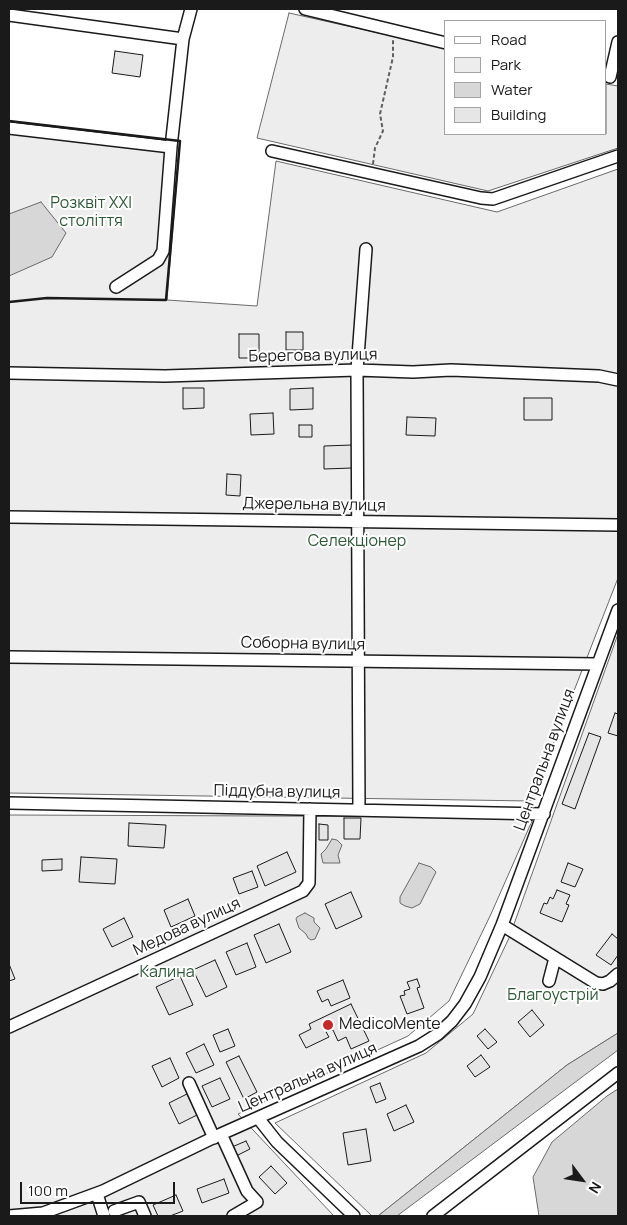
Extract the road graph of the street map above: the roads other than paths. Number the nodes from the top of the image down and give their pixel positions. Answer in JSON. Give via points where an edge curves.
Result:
{"nodes":[{"id":1,"x":191,"y":9,"type":"edge"},
{"id":2,"x":305,"y":9,"type":"edge"},
{"id":3,"x":9,"y":15,"type":"edge"},
{"id":4,"x":183,"y":39,"type":"junction"},
{"id":5,"x":618,"y":42,"type":"edge"},
{"id":6,"x":444,"y":43,"type":"edge"},
{"id":7,"x":611,"y":77,"type":"edge"},
{"id":8,"x":9,"y":128,"type":"edge"},
{"id":9,"x":171,"y":147,"type":"junction"},
{"id":10,"x":272,"y":151,"type":"dead end"},
{"id":11,"x":618,"y":156,"type":"edge"},
{"id":12,"x":366,"y":249,"type":"dead end"},
{"id":13,"x":116,"y":287,"type":"dead end"},
{"id":14,"x":357,"y":370,"type":"junction"},
{"id":15,"x":9,"y":373,"type":"edge"},
{"id":16,"x":618,"y":380,"type":"edge"},
{"id":17,"x":9,"y":517,"type":"edge"},
{"id":18,"x":358,"y":522,"type":"junction"},
{"id":19,"x":618,"y":525,"type":"edge"},
{"id":20,"x":618,"y":610,"type":"edge"},
{"id":21,"x":9,"y":657,"type":"edge"},
{"id":22,"x":358,"y":661,"type":"junction"},
{"id":23,"x":597,"y":664,"type":"junction"},
{"id":24,"x":9,"y":803,"type":"edge"},
{"id":25,"x":310,"y":809,"type":"junction"},
{"id":26,"x":359,"y":810,"type":"junction"},
{"id":27,"x":544,"y":814,"type":"junction"},
{"id":28,"x":502,"y":925,"type":"junction"},
{"id":29,"x":555,"y":958,"type":"junction"},
{"id":30,"x":618,"y":974,"type":"edge"},
{"id":31,"x":549,"y":981,"type":"dead end"},
{"id":32,"x":9,"y":1027,"type":"edge"},
{"id":33,"x":618,"y":1073,"type":"edge"},
{"id":34,"x":189,"y":1083,"type":"dead end"},
{"id":35,"x":258,"y":1118,"type":"junction"},
{"id":36,"x":218,"y":1136,"type":"junction"},
{"id":37,"x":97,"y":1194,"type":"junction"},
{"id":38,"x":109,"y":1214,"type":"edge"},
{"id":39,"x":352,"y":1215,"type":"edge"},
{"id":40,"x":9,"y":1216,"type":"edge"},
{"id":41,"x":145,"y":1216,"type":"edge"},
{"id":42,"x":233,"y":1216,"type":"edge"},
{"id":43,"x":433,"y":1216,"type":"edge"}],
"edges":[{"from":1,"to":4,"type":"street"},
{"from":2,"to":6,"type":"street"},
{"from":3,"to":4,"type":"street"},
{"from":4,"to":9,"type":"street"},
{"from":5,"to":7,"type":"street"},
{"from":8,"to":9,"type":"street"},
{"from":9,"to":13,"type":"street","via":[[163,251],[158,260]]},
{"from":10,"to":11,"type":"street","via":[[493,199]]},
{"from":12,"to":14,"type":"street"},
{"from":14,"to":15,"type":"street","name":"Берегова вулиця","via":[[165,376]]},
{"from":14,"to":16,"type":"street","name":"Берегова вулиця","via":[[451,370],[599,376]]},
{"from":14,"to":18,"type":"street"},
{"from":17,"to":18,"type":"street","name":"Джерельна вулиця"},
{"from":18,"to":19,"type":"street","name":"Джерельна вулиця"},
{"from":18,"to":22,"type":"street"},
{"from":20,"to":23,"type":"street","name":"Центральна вулиця"},
{"from":21,"to":22,"type":"street","name":"Соборна вулиця"},
{"from":22,"to":23,"type":"street","name":"Соборна вулиця"},
{"from":22,"to":26,"type":"street"},
{"from":23,"to":27,"type":"street","name":"Центральна вулиця"},
{"from":24,"to":25,"type":"street","name":"Піддубна вулиця"},
{"from":25,"to":26,"type":"street","name":"Піддубна вулиця"},
{"from":25,"to":32,"type":"street","name":"Медова вулиця","via":[[309,883],[303,891]]},
{"from":26,"to":27,"type":"street","name":"Піддубна вулиця"},
{"from":27,"to":28,"type":"street","name":"Центральна вулиця"},
{"from":28,"to":29,"type":"street"},
{"from":28,"to":35,"type":"street","name":"Центральна вулиця","via":[[465,1004],[438,1034]]},
{"from":29,"to":30,"type":"street","via":[[596,983],[610,981]]},
{"from":29,"to":31,"type":"street"},
{"from":33,"to":43,"type":"street"},
{"from":34,"to":36,"type":"street"},
{"from":35,"to":36,"type":"street","name":"Центральна вулиця"},
{"from":35,"to":39,"type":"street","via":[[277,1142]]},
{"from":36,"to":37,"type":"street","name":"Центральна вулиця"},
{"from":36,"to":42,"type":"street","via":[[247,1191],[257,1202]]},
{"from":37,"to":38,"type":"street"},
{"from":37,"to":40,"type":"street","name":"Центральна вулиця","via":[[43,1213]]},
{"from":38,"to":41,"type":"street","via":[[139,1202]]}]}
